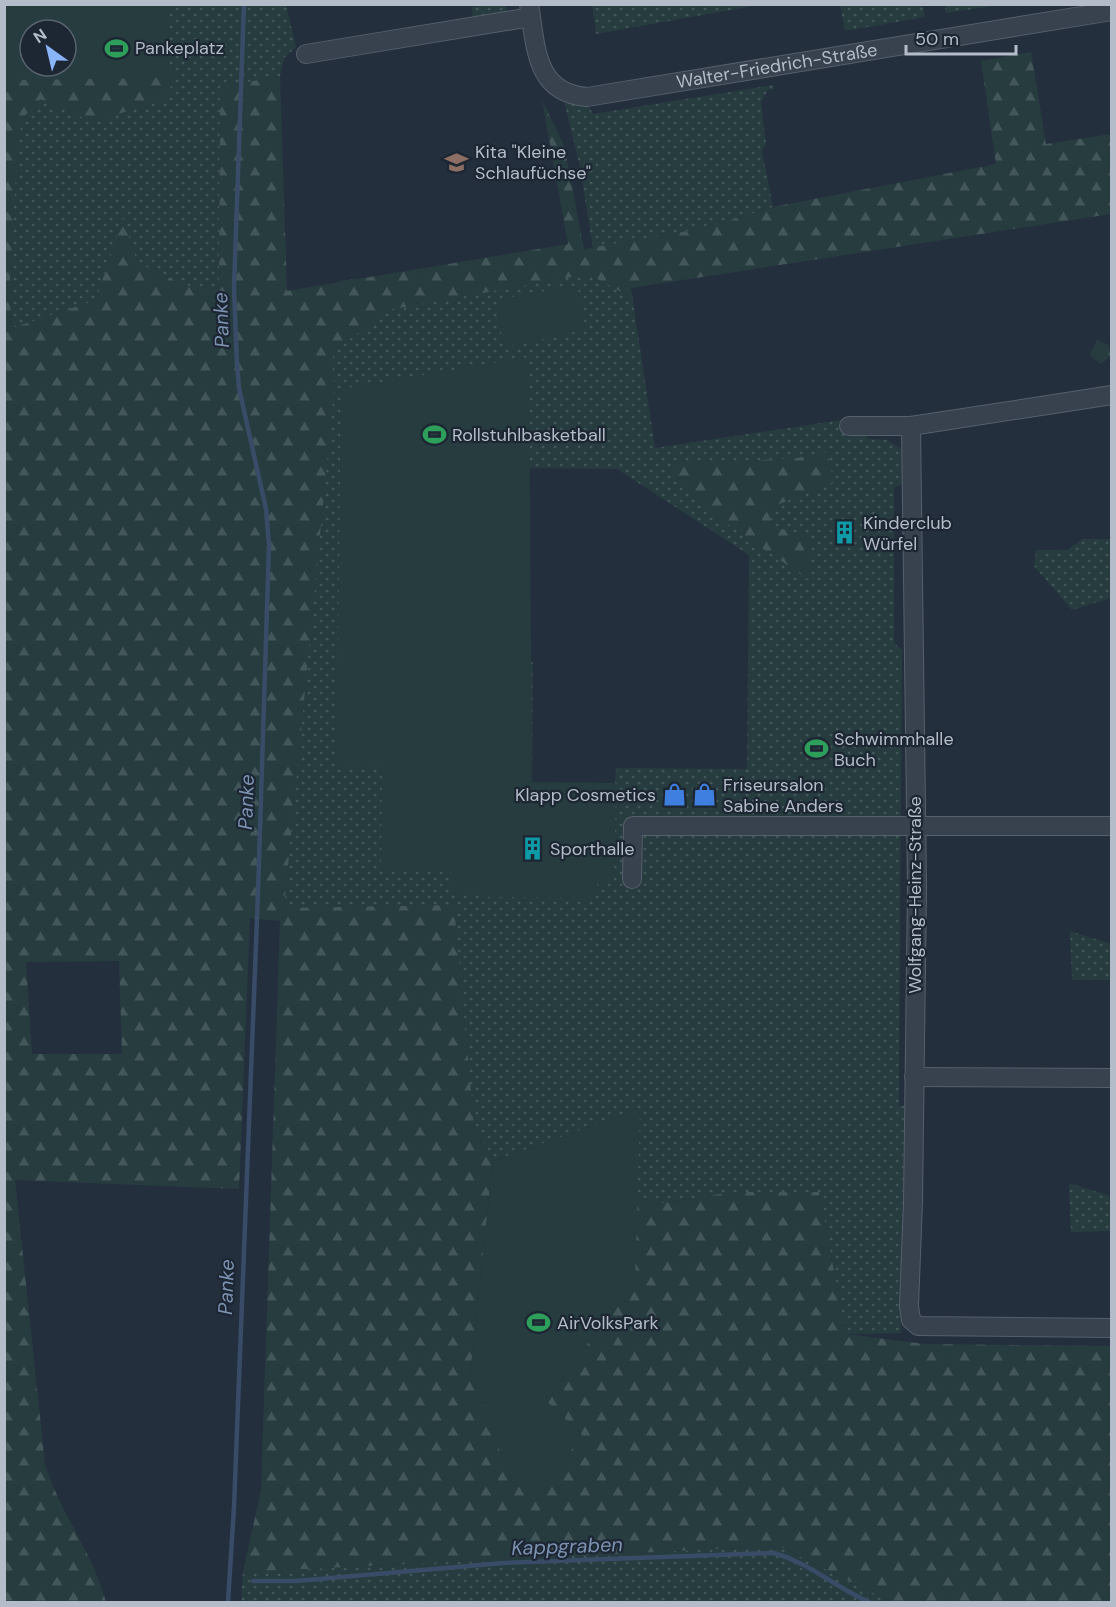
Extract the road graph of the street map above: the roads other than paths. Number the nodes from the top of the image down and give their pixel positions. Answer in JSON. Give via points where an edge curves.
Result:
{"nodes":[{"id":1,"x":530,"y":11,"type":"edge"},
{"id":2,"x":1112,"y":11,"type":"edge"},
{"id":3,"x":306,"y":54,"type":"dead end"},
{"id":4,"x":1112,"y":394,"type":"edge"},
{"id":5,"x":849,"y":426,"type":"dead end"},
{"id":6,"x":911,"y":426,"type":"junction"},
{"id":7,"x":1112,"y":826,"type":"edge"},
{"id":8,"x":916,"y":828,"type":"junction"},
{"id":9,"x":632,"y":879,"type":"dead end"},
{"id":10,"x":914,"y":1077,"type":"junction"},
{"id":11,"x":1112,"y":1078,"type":"edge"},
{"id":12,"x":1112,"y":1328,"type":"edge"}],
"edges":[{"from":1,"to":2,"type":"street","name":"Walter-Friedrich-Straße","via":[[546,77],[563,93],[588,97]]},
{"from":1,"to":3,"type":"street","name":"Walter-Friedrich-Straße"},
{"from":4,"to":6,"type":"street"},
{"from":5,"to":6,"type":"street"},
{"from":6,"to":8,"type":"street","name":"Wolfgang-Heinz-Straße"},
{"from":7,"to":8,"type":"street"},
{"from":8,"to":9,"type":"street","via":[[633,826]]},
{"from":8,"to":10,"type":"street","name":"Wolfgang-Heinz-Straße"},
{"from":10,"to":11,"type":"street"},
{"from":10,"to":12,"type":"street","name":"Wolfgang-Heinz-Straße","via":[[911,1320],[918,1326]]}]}
